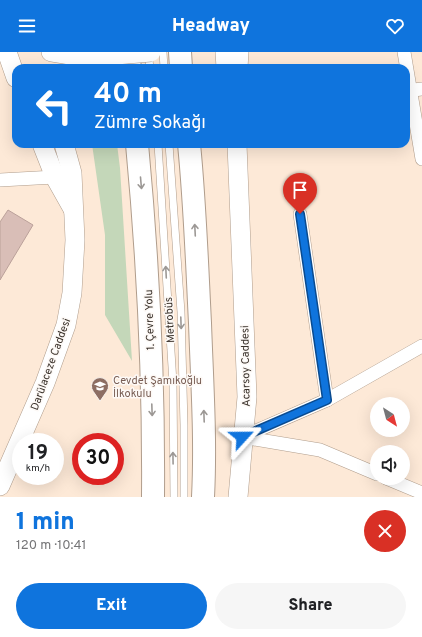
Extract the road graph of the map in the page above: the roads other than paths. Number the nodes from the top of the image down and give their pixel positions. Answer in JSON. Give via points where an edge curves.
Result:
{"nodes":[{"id":1,"x":7,"y":52,"type":"edge"},
{"id":2,"x":51,"y":52,"type":"edge"},
{"id":3,"x":128,"y":52,"type":"edge"},
{"id":4,"x":150,"y":52,"type":"edge"},
{"id":5,"x":163,"y":52,"type":"edge"},
{"id":6,"x":180,"y":52,"type":"edge"},
{"id":7,"x":225,"y":52,"type":"edge"},
{"id":8,"x":239,"y":52,"type":"edge"},
{"id":9,"x":404,"y":52,"type":"edge"},
{"id":10,"x":104,"y":56,"type":"junction"},
{"id":11,"x":52,"y":64,"type":"edge"},
{"id":12,"x":93,"y":64,"type":"edge"},
{"id":13,"x":130,"y":64,"type":"edge"},
{"id":14,"x":150,"y":64,"type":"edge"},
{"id":15,"x":164,"y":64,"type":"edge"},
{"id":16,"x":181,"y":64,"type":"edge"},
{"id":17,"x":226,"y":64,"type":"edge"},
{"id":18,"x":238,"y":64,"type":"edge"},
{"id":19,"x":407,"y":64,"type":"edge"},
{"id":20,"x":12,"y":66,"type":"edge"},
{"id":21,"x":412,"y":90,"type":"edge"},
{"id":22,"x":45,"y":148,"type":"edge"},
{"id":23,"x":64,"y":148,"type":"edge"},
{"id":24,"x":137,"y":148,"type":"edge"},
{"id":25,"x":158,"y":148,"type":"edge"},
{"id":26,"x":169,"y":148,"type":"edge"},
{"id":27,"x":189,"y":148,"type":"edge"},
{"id":28,"x":228,"y":148,"type":"edge"},
{"id":29,"x":237,"y":148,"type":"edge"},
{"id":30,"x":422,"y":159,"type":"edge"},
{"id":31,"x":64,"y":175,"type":"junction"},
{"id":32,"x":0,"y":180,"type":"edge"},
{"id":33,"x":300,"y":214,"type":"dead end"},
{"id":34,"x":422,"y":346,"type":"edge"},
{"id":35,"x":327,"y":400,"type":"junction"},
{"id":36,"x":242,"y":437,"type":"junction"},
{"id":37,"x":370,"y":471,"type":"edge"},
{"id":38,"x":403,"y":485,"type":"edge"},
{"id":39,"x":0,"y":486,"type":"edge"},
{"id":40,"x":422,"y":493,"type":"edge"},
{"id":41,"x":153,"y":497,"type":"edge"},
{"id":42,"x":174,"y":497,"type":"edge"},
{"id":43,"x":184,"y":497,"type":"edge"},
{"id":44,"x":203,"y":497,"type":"edge"},
{"id":45,"x":239,"y":497,"type":"edge"}],
"edges":[{"from":1,"to":20,"type":"main road"},
{"from":2,"to":10,"type":"main road"},
{"from":2,"to":11,"type":"main road"},
{"from":3,"to":13,"type":"highway"},
{"from":4,"to":10,"type":"main road","bridge":true},
{"from":4,"to":14,"type":"lane"},
{"from":5,"to":15,"type":"lane"},
{"from":6,"to":16,"type":"highway"},
{"from":7,"to":17,"type":"main road"},
{"from":8,"to":18,"type":"main road"},
{"from":9,"to":19,"type":"street"},
{"from":10,"to":12,"type":"main road"},
{"from":21,"to":30,"type":"street"},
{"from":22,"to":31,"type":"main road","name":"Darülaceze Caddesi"},
{"from":23,"to":31,"type":"main road","name":"Darülaceze Caddesi"},
{"from":24,"to":41,"type":"highway","name":"1. Çevre Yolu","one_way":true,"via":[[146,252]]},
{"from":42,"to":25,"type":"lane","name":"Metrobüs","one_way":true,"via":[[173,383]]},
{"from":26,"to":43,"type":"lane","name":"Metrobüs","one_way":true,"via":[[181,312]]},
{"from":44,"to":27,"type":"highway","one_way":true,"via":[[203,396]]},
{"from":28,"to":36,"type":"main road","name":"Acarsoy Caddesi","via":[[238,414]]},
{"from":29,"to":36,"type":"main road","name":"Acarsoy Caddesi","via":[[247,397]]},
{"from":31,"to":32,"type":"street"},
{"from":31,"to":39,"type":"main road","name":"Darülaceze Caddesi","via":[[74,211],[75,262],[66,325],[45,383]]},
{"from":33,"to":35,"type":"street"},
{"from":34,"to":35,"type":"street"},
{"from":35,"to":36,"type":"street"},
{"from":36,"to":37,"type":"street","via":[[320,450]]},
{"from":36,"to":45,"type":"main road"},
{"from":38,"to":40,"type":"street"}]}
